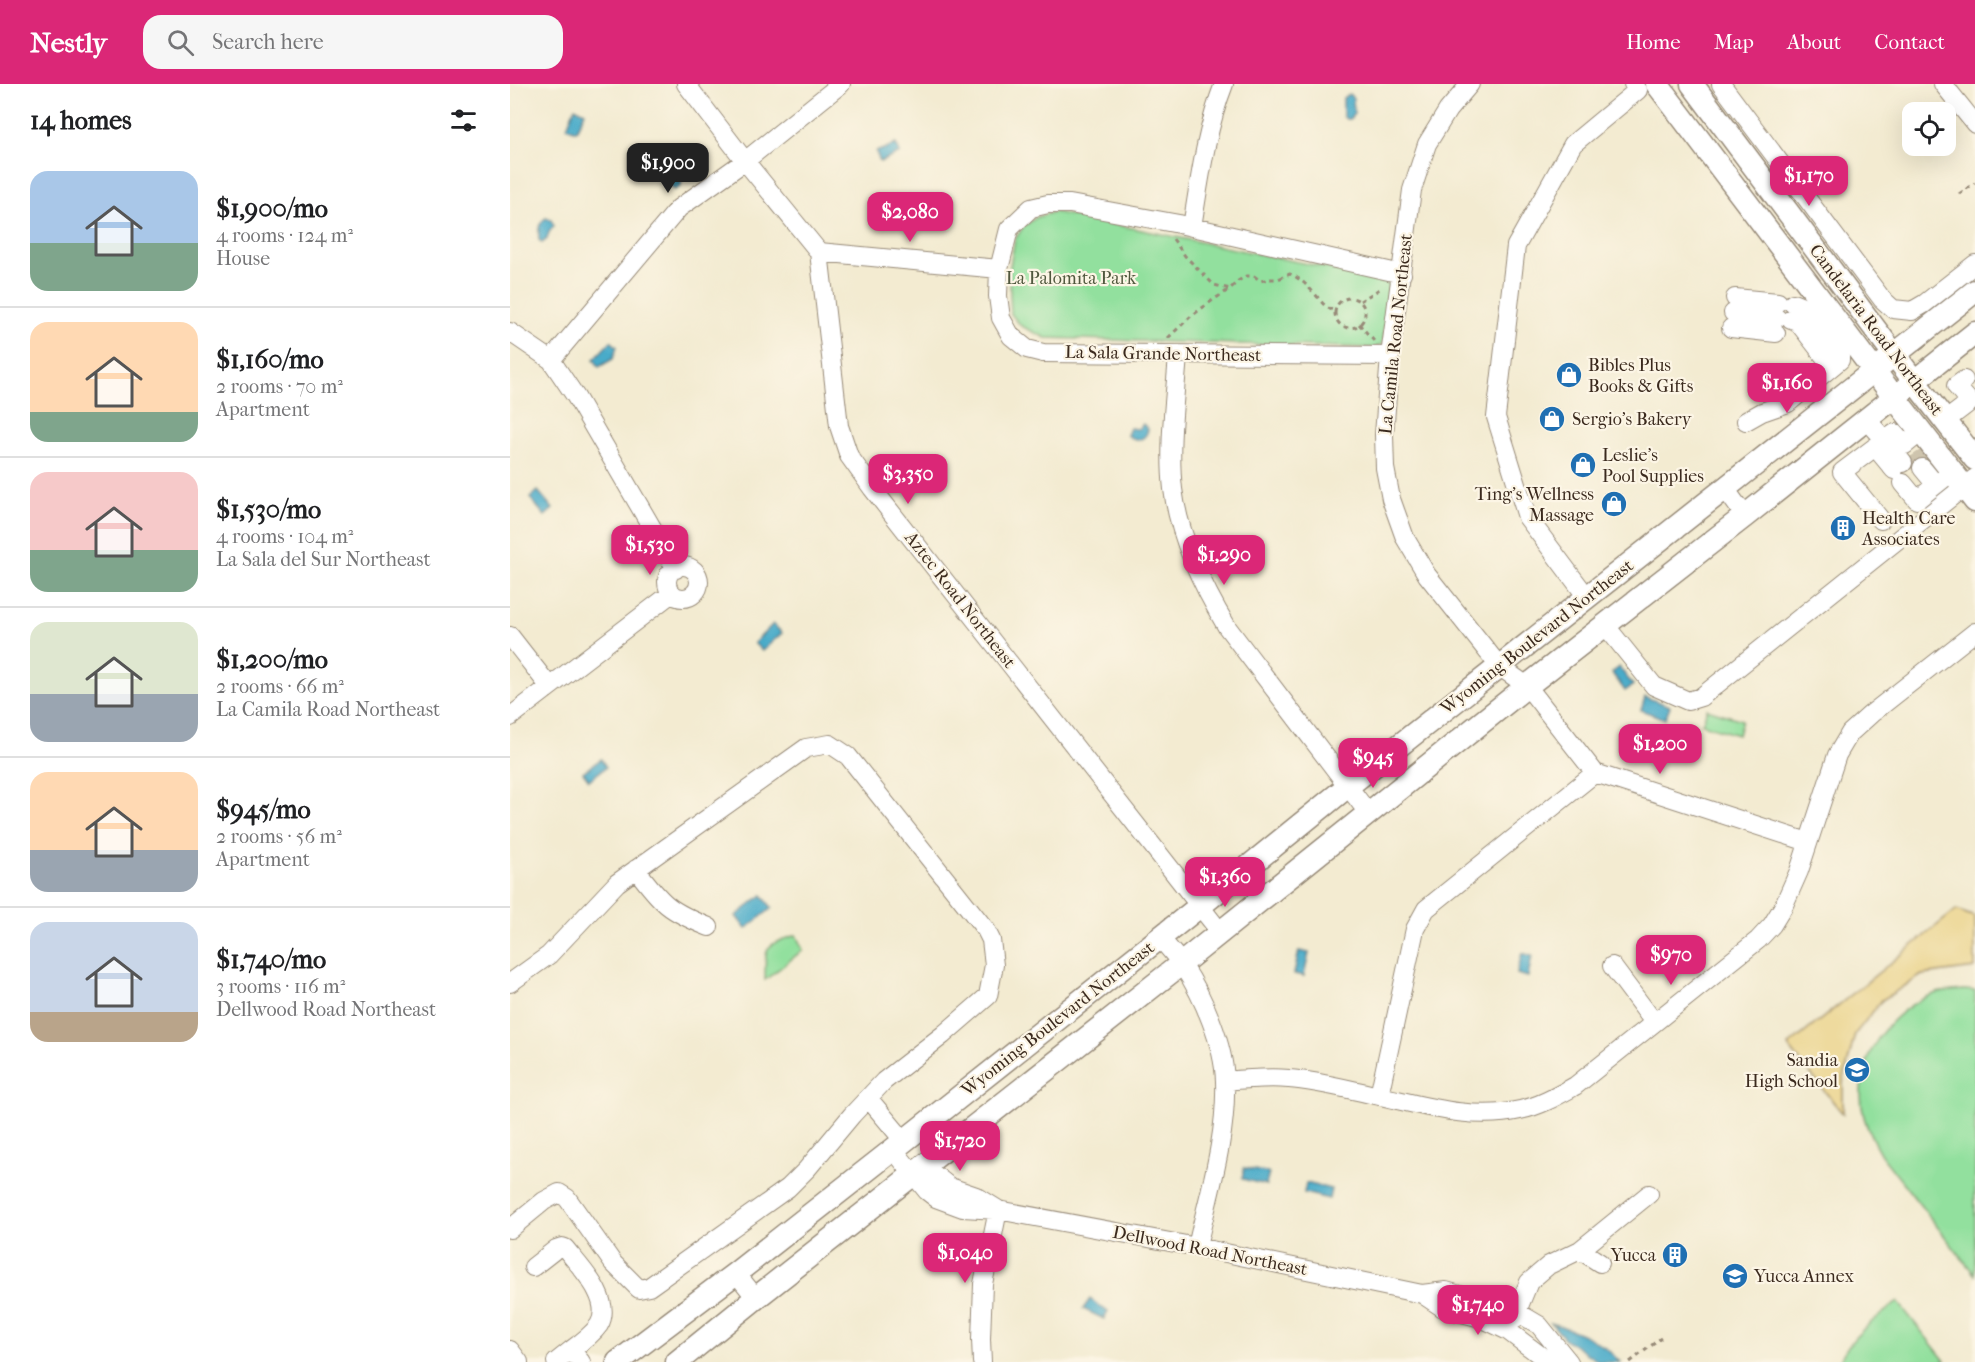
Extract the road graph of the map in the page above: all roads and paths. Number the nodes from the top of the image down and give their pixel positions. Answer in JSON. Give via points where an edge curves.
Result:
{"nodes":[{"id":1,"x":686,"y":84,"type":"edge"},
{"id":2,"x":841,"y":84,"type":"edge"},
{"id":3,"x":1224,"y":84,"type":"edge"},
{"id":4,"x":1470,"y":84,"type":"edge"},
{"id":5,"x":1633,"y":84,"type":"edge"},
{"id":6,"x":1657,"y":84,"type":"edge"},
{"id":7,"x":1692,"y":84,"type":"edge"},
{"id":8,"x":1721,"y":84,"type":"edge"},
{"id":9,"x":1942,"y":84,"type":"edge"},
{"id":10,"x":1975,"y":124,"type":"edge"},
{"id":11,"x":745,"y":161,"type":"junction"},
{"id":12,"x":1975,"y":183,"type":"edge"},
{"id":13,"x":1959,"y":194,"type":"dead end"},
{"id":14,"x":1192,"y":227,"type":"junction"},
{"id":15,"x":1173,"y":239,"type":"dead end"},
{"id":16,"x":819,"y":252,"type":"junction"},
{"id":17,"x":1975,"y":264,"type":"edge"},
{"id":18,"x":999,"y":269,"type":"junction"},
{"id":19,"x":1402,"y":274,"type":"junction"},
{"id":20,"x":1387,"y":284,"type":"dead end"},
{"id":21,"x":1230,"y":289,"type":"junction"},
{"id":22,"x":1975,"y":291,"type":"edge"},
{"id":23,"x":1360,"y":301,"type":"junction"},
{"id":24,"x":1335,"y":311,"type":"junction"},
{"id":25,"x":1784,"y":318,"type":"junction"},
{"id":26,"x":1359,"y":324,"type":"junction"},
{"id":27,"x":510,"y":332,"type":"edge"},
{"id":28,"x":1975,"y":333,"type":"edge"},
{"id":29,"x":1171,"y":350,"type":"junction"},
{"id":30,"x":1385,"y":351,"type":"junction"},
{"id":31,"x":1894,"y":355,"type":"junction"},
{"id":32,"x":551,"y":360,"type":"junction"},
{"id":33,"x":1874,"y":371,"type":"junction"},
{"id":34,"x":1964,"y":380,"type":"dead end"},
{"id":35,"x":1914,"y":381,"type":"junction"},
{"id":36,"x":1894,"y":397,"type":"junction"},
{"id":37,"x":1973,"y":403,"type":"edge"},
{"id":38,"x":1866,"y":418,"type":"junction"},
{"id":39,"x":1746,"y":421,"type":"dead end"},
{"id":40,"x":1945,"y":421,"type":"junction"},
{"id":41,"x":1880,"y":444,"type":"junction"},
{"id":42,"x":1974,"y":456,"type":"edge"},
{"id":43,"x":1909,"y":461,"type":"junction"},
{"id":44,"x":1955,"y":486,"type":"edge"},
{"id":45,"x":1726,"y":490,"type":"junction"},
{"id":46,"x":1745,"y":516,"type":"junction"},
{"id":47,"x":1881,"y":520,"type":"dead end"},
{"id":48,"x":676,"y":569,"type":"junction"},
{"id":49,"x":672,"y":593,"type":"junction"},
{"id":50,"x":1587,"y":597,"type":"junction"},
{"id":51,"x":1605,"y":625,"type":"junction"},
{"id":52,"x":1975,"y":632,"type":"edge"},
{"id":53,"x":510,"y":636,"type":"edge"},
{"id":54,"x":1499,"y":666,"type":"junction"},
{"id":55,"x":549,"y":686,"type":"junction"},
{"id":56,"x":1527,"y":686,"type":"junction"},
{"id":57,"x":510,"y":717,"type":"edge"},
{"id":58,"x":1595,"y":773,"type":"junction"},
{"id":59,"x":1348,"y":786,"type":"junction"},
{"id":60,"x":1369,"y":814,"type":"junction"},
{"id":61,"x":1808,"y":842,"type":"junction"},
{"id":62,"x":636,"y":869,"type":"junction"},
{"id":63,"x":1200,"y":906,"type":"junction"},
{"id":64,"x":709,"y":927,"type":"dead end"},
{"id":65,"x":1221,"y":933,"type":"junction"},
{"id":66,"x":1160,"y":938,"type":"junction"},
{"id":67,"x":1181,"y":964,"type":"junction"},
{"id":68,"x":1612,"y":966,"type":"dead end"},
{"id":69,"x":510,"y":983,"type":"edge"},
{"id":70,"x":1654,"y":1022,"type":"junction"},
{"id":71,"x":1225,"y":1081,"type":"junction"},
{"id":72,"x":1379,"y":1096,"type":"junction"},
{"id":73,"x":868,"y":1098,"type":"junction"},
{"id":74,"x":899,"y":1145,"type":"junction"},
{"id":75,"x":912,"y":1175,"type":"junction"},
{"id":76,"x":1649,"y":1194,"type":"dead end"},
{"id":77,"x":999,"y":1210,"type":"junction"},
{"id":78,"x":510,"y":1229,"type":"edge"},
{"id":79,"x":1197,"y":1247,"type":"junction"},
{"id":80,"x":1580,"y":1250,"type":"junction"},
{"id":81,"x":1600,"y":1263,"type":"dead end"},
{"id":82,"x":533,"y":1267,"type":"dead end"},
{"id":83,"x":736,"y":1273,"type":"junction"},
{"id":84,"x":1422,"y":1294,"type":"junction"},
{"id":85,"x":756,"y":1298,"type":"junction"},
{"id":86,"x":1517,"y":1312,"type":"junction"},
{"id":87,"x":1508,"y":1331,"type":"junction"},
{"id":88,"x":1661,"y":1338,"type":"dead end"},
{"id":89,"x":510,"y":1350,"type":"edge"},
{"id":90,"x":576,"y":1356,"type":"edge"},
{"id":91,"x":519,"y":1362,"type":"edge"},
{"id":92,"x":556,"y":1362,"type":"edge"},
{"id":93,"x":618,"y":1362,"type":"edge"},
{"id":94,"x":677,"y":1362,"type":"edge"},
{"id":95,"x":982,"y":1362,"type":"edge"},
{"id":96,"x":1549,"y":1362,"type":"edge"},
{"id":97,"x":1569,"y":1362,"type":"edge"},
{"id":98,"x":1630,"y":1362,"type":"edge"}],
"edges":[{"from":1,"to":11,"type":"street"},
{"from":2,"to":11,"type":"street"},
{"from":3,"to":14,"type":"street","via":[[1205,147]]},
{"from":4,"to":19,"type":"street","name":"La Camila Road Northeast","via":[[1427,144],[1412,190]]},
{"from":5,"to":50,"type":"street","via":[[1638,90],[1573,144],[1516,246],[1496,417],[1527,517]]},
{"from":6,"to":33,"type":"main road","name":"Candelaria Road Northeast"},
{"from":7,"to":31,"type":"main road","name":"Candelaria Road Northeast"},
{"from":8,"to":17,"type":"street","via":[[1893,309],[1912,311]]},
{"from":9,"to":10,"type":"street"},
{"from":11,"to":16,"type":"street"},
{"from":11,"to":32,"type":"street","via":[[679,208]]},
{"from":12,"to":13,"type":"path"},
{"from":14,"to":18,"type":"street","name":"La Sala Grande Northeast","via":[[1070,204],[1048,204],[1030,208],[1009,229]]},
{"from":14,"to":19,"type":"street","name":"La Sala Grande Northeast"},
{"from":15,"to":21,"type":"path","via":[[1214,285]]},
{"from":16,"to":18,"type":"street"},
{"from":16,"to":63,"type":"street","name":"Aztec Road Northeast","via":[[839,426],[849,456]]},
{"from":18,"to":29,"type":"street","name":"La Sala Grande Northeast","via":[[1001,318],[1011,336],[1027,349],[1043,353]]},
{"from":19,"to":30,"type":"street","name":"La Camila Road Northeast"},
{"from":20,"to":23,"type":"path"},
{"from":21,"to":24,"type":"path","via":[[1246,276],[1261,281],[1290,274],[1303,281],[1323,306]]},
{"from":21,"to":29,"type":"path","via":[[1179,326],[1167,339]]},
{"from":22,"to":31,"type":"main road","name":"Wyoming Boulevard Northeast"},
{"from":23,"to":24,"type":"path","via":[[1346,298]]},
{"from":23,"to":26,"type":"path","via":[[1365,314]]},
{"from":24,"to":26,"type":"path","via":[[1343,326]]},
{"from":25,"to":25,"type":"street","via":[[1733,313]]},
{"from":25,"to":39,"type":"street","via":[[1828,371],[1784,406]]},
{"from":26,"to":30,"type":"path"},
{"from":27,"to":32,"type":"street"},
{"from":28,"to":35,"type":"main road","name":"Wyoming Boulevard Northeast"},
{"from":29,"to":30,"type":"street","name":"La Sala Grande Northeast"},
{"from":29,"to":59,"type":"street","via":[[1173,489],[1182,530],[1209,597],[1227,627]]},
{"from":30,"to":54,"type":"street","name":"La Camila Road Northeast","via":[[1385,468],[1405,538],[1427,575]]},
{"from":31,"to":33,"type":"main road","name":"Wyoming Boulevard Northeast"},
{"from":31,"to":35,"type":"main road","name":"Candelaria Road Northeast"},
{"from":32,"to":48,"type":"street"},
{"from":33,"to":36,"type":"main road","name":"Candelaria Road Northeast"},
{"from":33,"to":45,"type":"main road","name":"Wyoming Boulevard Northeast"},
{"from":34,"to":37,"type":"street","via":[[1956,386]]},
{"from":35,"to":36,"type":"main road","name":"Wyoming Boulevard Northeast"},
{"from":35,"to":40,"type":"main road","name":"Candelaria Road Northeast"},
{"from":36,"to":38,"type":"main road","name":"Wyoming Boulevard Northeast"},
{"from":36,"to":43,"type":"main road","name":"Candelaria Road Northeast"},
{"from":37,"to":40,"type":"street"},
{"from":38,"to":41,"type":"street"},
{"from":38,"to":46,"type":"main road","name":"Wyoming Boulevard Northeast"},
{"from":40,"to":42,"type":"main road","name":"Candelaria Road Northeast"},
{"from":41,"to":43,"type":"street"},
{"from":41,"to":43,"type":"street","via":[[1895,433]]},
{"from":41,"to":47,"type":"street","via":[[1842,472]]},
{"from":43,"to":44,"type":"main road","name":"Candelaria Road Northeast"},
{"from":43,"to":44,"type":"street"},
{"from":43,"to":44,"type":"street","via":[[1917,500]]},
{"from":44,"to":51,"type":"street","via":[[1701,697],[1688,701],[1654,686]]},
{"from":45,"to":46,"type":"street"},
{"from":45,"to":50,"type":"main road","name":"Wyoming Boulevard Northeast"},
{"from":46,"to":51,"type":"main road","name":"Wyoming Boulevard Northeast"},
{"from":48,"to":49,"type":"street","via":[[668,578]]},
{"from":48,"to":49,"type":"street","via":[[694,570],[699,585],[689,597]]},
{"from":49,"to":55,"type":"street"},
{"from":50,"to":54,"type":"main road","name":"Wyoming Boulevard Northeast"},
{"from":51,"to":56,"type":"main road","name":"Wyoming Boulevard Northeast"},
{"from":52,"to":61,"type":"street","via":[[1850,733],[1837,755]]},
{"from":53,"to":55,"type":"street"},
{"from":54,"to":56,"type":"street","name":"La Camila Road Northeast"},
{"from":54,"to":59,"type":"main road","name":"Wyoming Boulevard Northeast"},
{"from":55,"to":57,"type":"street"},
{"from":56,"to":58,"type":"street","name":"La Camila Road Northeast"},
{"from":56,"to":60,"type":"main road","name":"Wyoming Boulevard Northeast"},
{"from":58,"to":61,"type":"street"},
{"from":58,"to":72,"type":"street","via":[[1426,909],[1415,929]]},
{"from":59,"to":60,"type":"street"},
{"from":59,"to":63,"type":"main road","name":"Wyoming Boulevard Northeast"},
{"from":60,"to":65,"type":"main road","name":"Wyoming Boulevard Northeast"},
{"from":61,"to":70,"type":"street","via":[[1799,871],[1772,925]]},
{"from":62,"to":64,"type":"street","via":[[658,899],[674,912]]},
{"from":62,"to":69,"type":"street","via":[[617,883],[549,955]]},
{"from":62,"to":73,"type":"street","via":[[806,748],[830,744],[848,756],[986,930],[992,940],[994,964],[988,996]]},
{"from":63,"to":65,"type":"street","name":"Aztec Road Northeast"},
{"from":63,"to":66,"type":"main road","name":"Wyoming Boulevard Northeast"},
{"from":65,"to":67,"type":"main road","name":"Wyoming Boulevard Northeast"},
{"from":66,"to":67,"type":"street"},
{"from":66,"to":74,"type":"main road","name":"Wyoming Boulevard Northeast"},
{"from":67,"to":71,"type":"street","via":[[1208,1017],[1220,1050]]},
{"from":67,"to":75,"type":"main road","name":"Wyoming Boulevard Northeast"},
{"from":68,"to":70,"type":"street"},
{"from":70,"to":72,"type":"street","via":[[1575,1086],[1519,1111],[1463,1113]]},
{"from":71,"to":72,"type":"street","via":[[1291,1079]]},
{"from":71,"to":79,"type":"street","via":[[1221,1133]]},
{"from":73,"to":74,"type":"street"},
{"from":73,"to":78,"type":"street","via":[[788,1188],[649,1287],[639,1289],[613,1263],[567,1198],[558,1193]]},
{"from":74,"to":75,"type":"street"},
{"from":74,"to":83,"type":"main road","name":"Wyoming Boulevard Northeast"},
{"from":75,"to":77,"type":"street","name":"Dellwood Road Northeast","via":[[935,1176]]},
{"from":75,"to":85,"type":"main road","name":"Wyoming Boulevard Northeast"},
{"from":76,"to":80,"type":"street"},
{"from":77,"to":79,"type":"street","name":"Dellwood Road Northeast"},
{"from":77,"to":95,"type":"street","via":[[983,1284]]},
{"from":79,"to":84,"type":"street","name":"Dellwood Road Northeast"},
{"from":80,"to":81,"type":"street"},
{"from":80,"to":86,"type":"street","via":[[1549,1265],[1529,1282]]},
{"from":82,"to":90,"type":"street","via":[[565,1248],[600,1296],[603,1315]]},
{"from":83,"to":85,"type":"street"},
{"from":83,"to":93,"type":"main road","name":"Wyoming Boulevard Northeast"},
{"from":84,"to":86,"type":"street","name":"Dellwood Road Northeast","via":[[1446,1291]]},
{"from":84,"to":87,"type":"street","name":"Dellwood Road Northeast","via":[[1443,1308],[1481,1318]]},
{"from":85,"to":94,"type":"main road","name":"Wyoming Boulevard Northeast"},
{"from":86,"to":87,"type":"street"},
{"from":86,"to":97,"type":"street","name":"Dellwood Road Northeast","via":[[1539,1326]]},
{"from":87,"to":96,"type":"street","name":"Dellwood Road Northeast"},
{"from":88,"to":98,"type":"path"},
{"from":89,"to":91,"type":"street"},
{"from":90,"to":92,"type":"street"}]}
